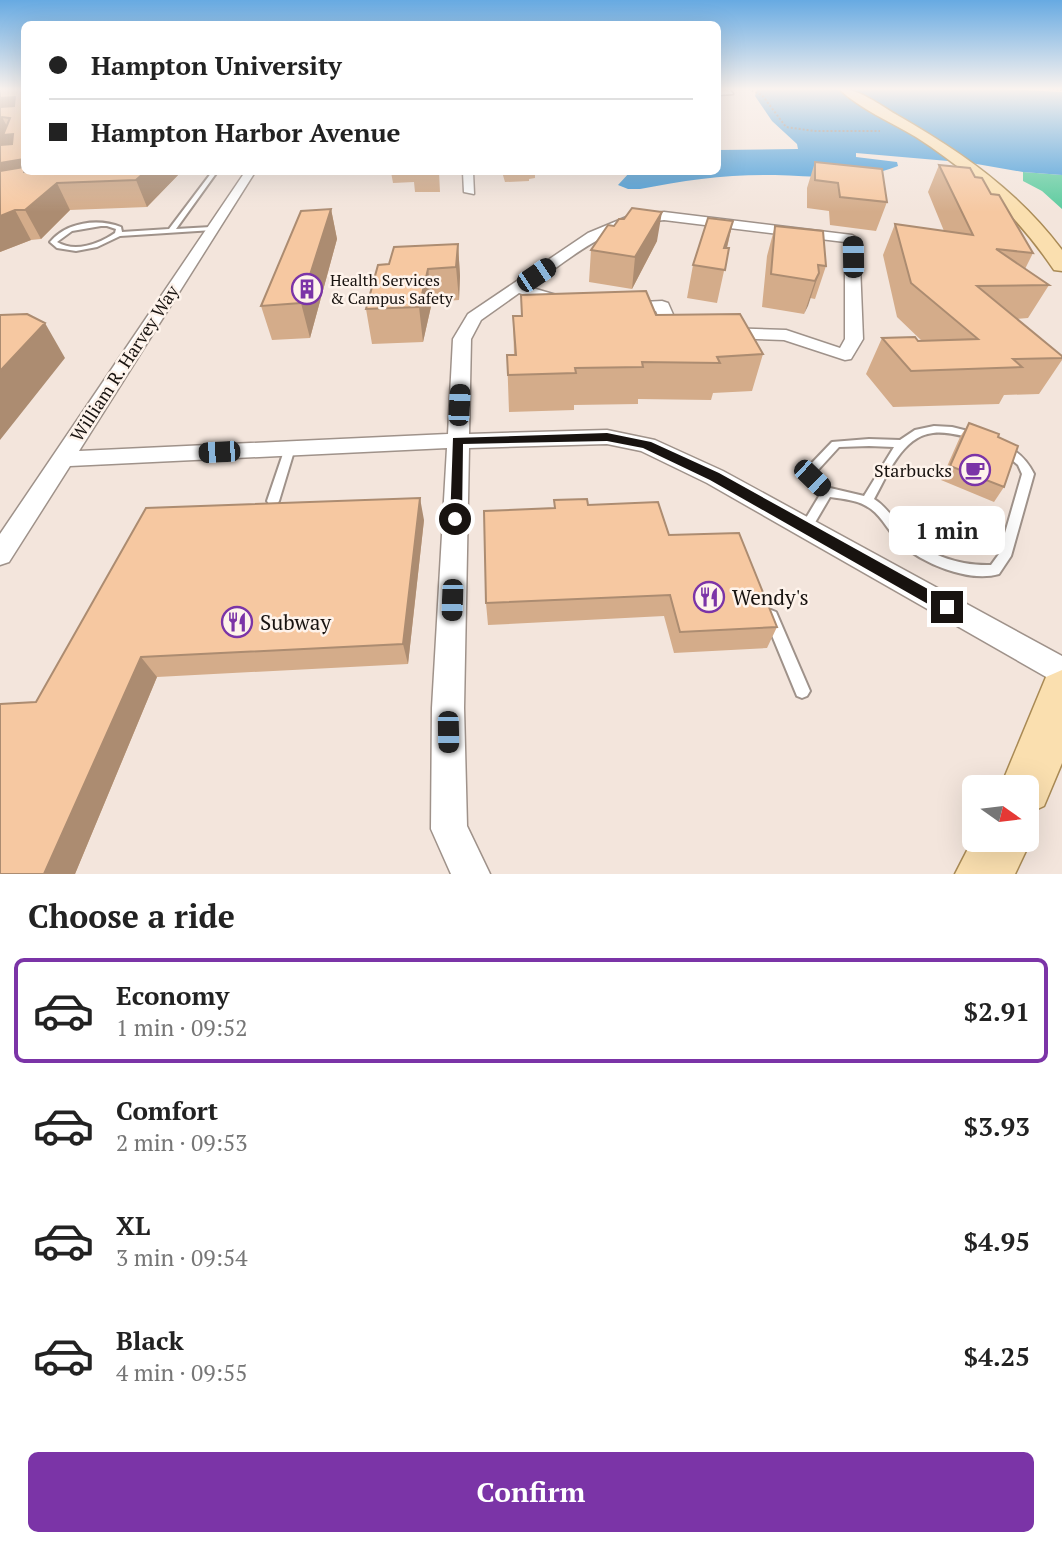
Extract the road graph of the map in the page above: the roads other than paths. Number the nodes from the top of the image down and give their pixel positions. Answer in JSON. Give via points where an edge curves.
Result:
{"nodes":[{"id":1,"x":913,"y":130,"type":"edge"},
{"id":2,"x":927,"y":130,"type":"edge"},
{"id":3,"x":212,"y":175,"type":"edge"},
{"id":4,"x":248,"y":175,"type":"edge"},
{"id":5,"x":468,"y":175,"type":"edge"},
{"id":6,"x":998,"y":180,"type":"junction"},
{"id":7,"x":470,"y":192,"type":"dead end"},
{"id":8,"x":1048,"y":216,"type":"dead end"},
{"id":9,"x":211,"y":229,"type":"junction"},
{"id":10,"x":170,"y":231,"type":"junction"},
{"id":11,"x":118,"y":234,"type":"junction"},
{"id":12,"x":1062,"y":265,"type":"edge"},
{"id":13,"x":517,"y":288,"type":"junction"},
{"id":14,"x":576,"y":305,"type":"edge"},
{"id":15,"x":601,"y":309,"type":"edge"},
{"id":16,"x":457,"y":441,"type":"junction"},
{"id":17,"x":901,"y":444,"type":"junction"},
{"id":18,"x":290,"y":448,"type":"junction"},
{"id":19,"x":62,"y":459,"type":"junction"},
{"id":20,"x":827,"y":492,"type":"junction"},
{"id":21,"x":273,"y":501,"type":"edge"},
{"id":22,"x":867,"y":501,"type":"junction"},
{"id":23,"x":806,"y":528,"type":"junction"},
{"id":24,"x":0,"y":555,"type":"edge"},
{"id":25,"x":765,"y":600,"type":"edge"},
{"id":26,"x":1062,"y":671,"type":"edge"},
{"id":27,"x":803,"y":691,"type":"dead end"},
{"id":28,"x":1062,"y":693,"type":"edge"},
{"id":29,"x":1032,"y":775,"type":"edge"},
{"id":30,"x":996,"y":852,"type":"edge"},
{"id":31,"x":471,"y":874,"type":"edge"},
{"id":32,"x":984,"y":874,"type":"edge"}],
"edges":[{"from":1,"to":6,"type":"main road"},
{"from":2,"to":6,"type":"main road"},
{"from":3,"to":10,"type":"lane"},
{"from":4,"to":9,"type":"street","name":"William R. Harvey Way"},
{"from":5,"to":7,"type":"street"},
{"from":6,"to":8,"type":"main road"},
{"from":6,"to":12,"type":"main road"},
{"from":9,"to":10,"type":"lane"},
{"from":9,"to":19,"type":"street","name":"William R. Harvey Way"},
{"from":10,"to":11,"type":"lane"},
{"from":11,"to":11,"type":"lane","via":[[86,247],[53,243],[63,233],[90,225],[115,226]]},
{"from":13,"to":14,"type":"street"},
{"from":13,"to":15,"type":"street","via":[[593,236],[634,219],[664,216],[852,239],[854,339],[845,355],[786,335],[682,335],[668,321],[662,306]]},
{"from":13,"to":16,"type":"street","via":[[474,317],[462,340]]},
{"from":16,"to":18,"type":"street"},
{"from":16,"to":23,"type":"street","via":[[607,437],[646,445]]},
{"from":16,"to":31,"type":"street","via":[[448,708],[450,829]]},
{"from":17,"to":20,"type":"lane","via":[[836,444],[813,469],[812,478]]},
{"from":17,"to":22,"type":"lane"},
{"from":17,"to":22,"type":"lane","via":[[923,429],[952,429],[989,442],[1023,463],[1028,474],[1004,556],[994,570],[976,572],[953,566],[904,539]]},
{"from":18,"to":19,"type":"street"},
{"from":18,"to":21,"type":"lane"},
{"from":19,"to":24,"type":"street","name":"William R. Harvey Way"},
{"from":20,"to":22,"type":"lane"},
{"from":20,"to":23,"type":"lane"},
{"from":23,"to":26,"type":"street"},
{"from":25,"to":27,"type":"lane"},
{"from":28,"to":29,"type":"main road"},
{"from":30,"to":32,"type":"main road"}]}
